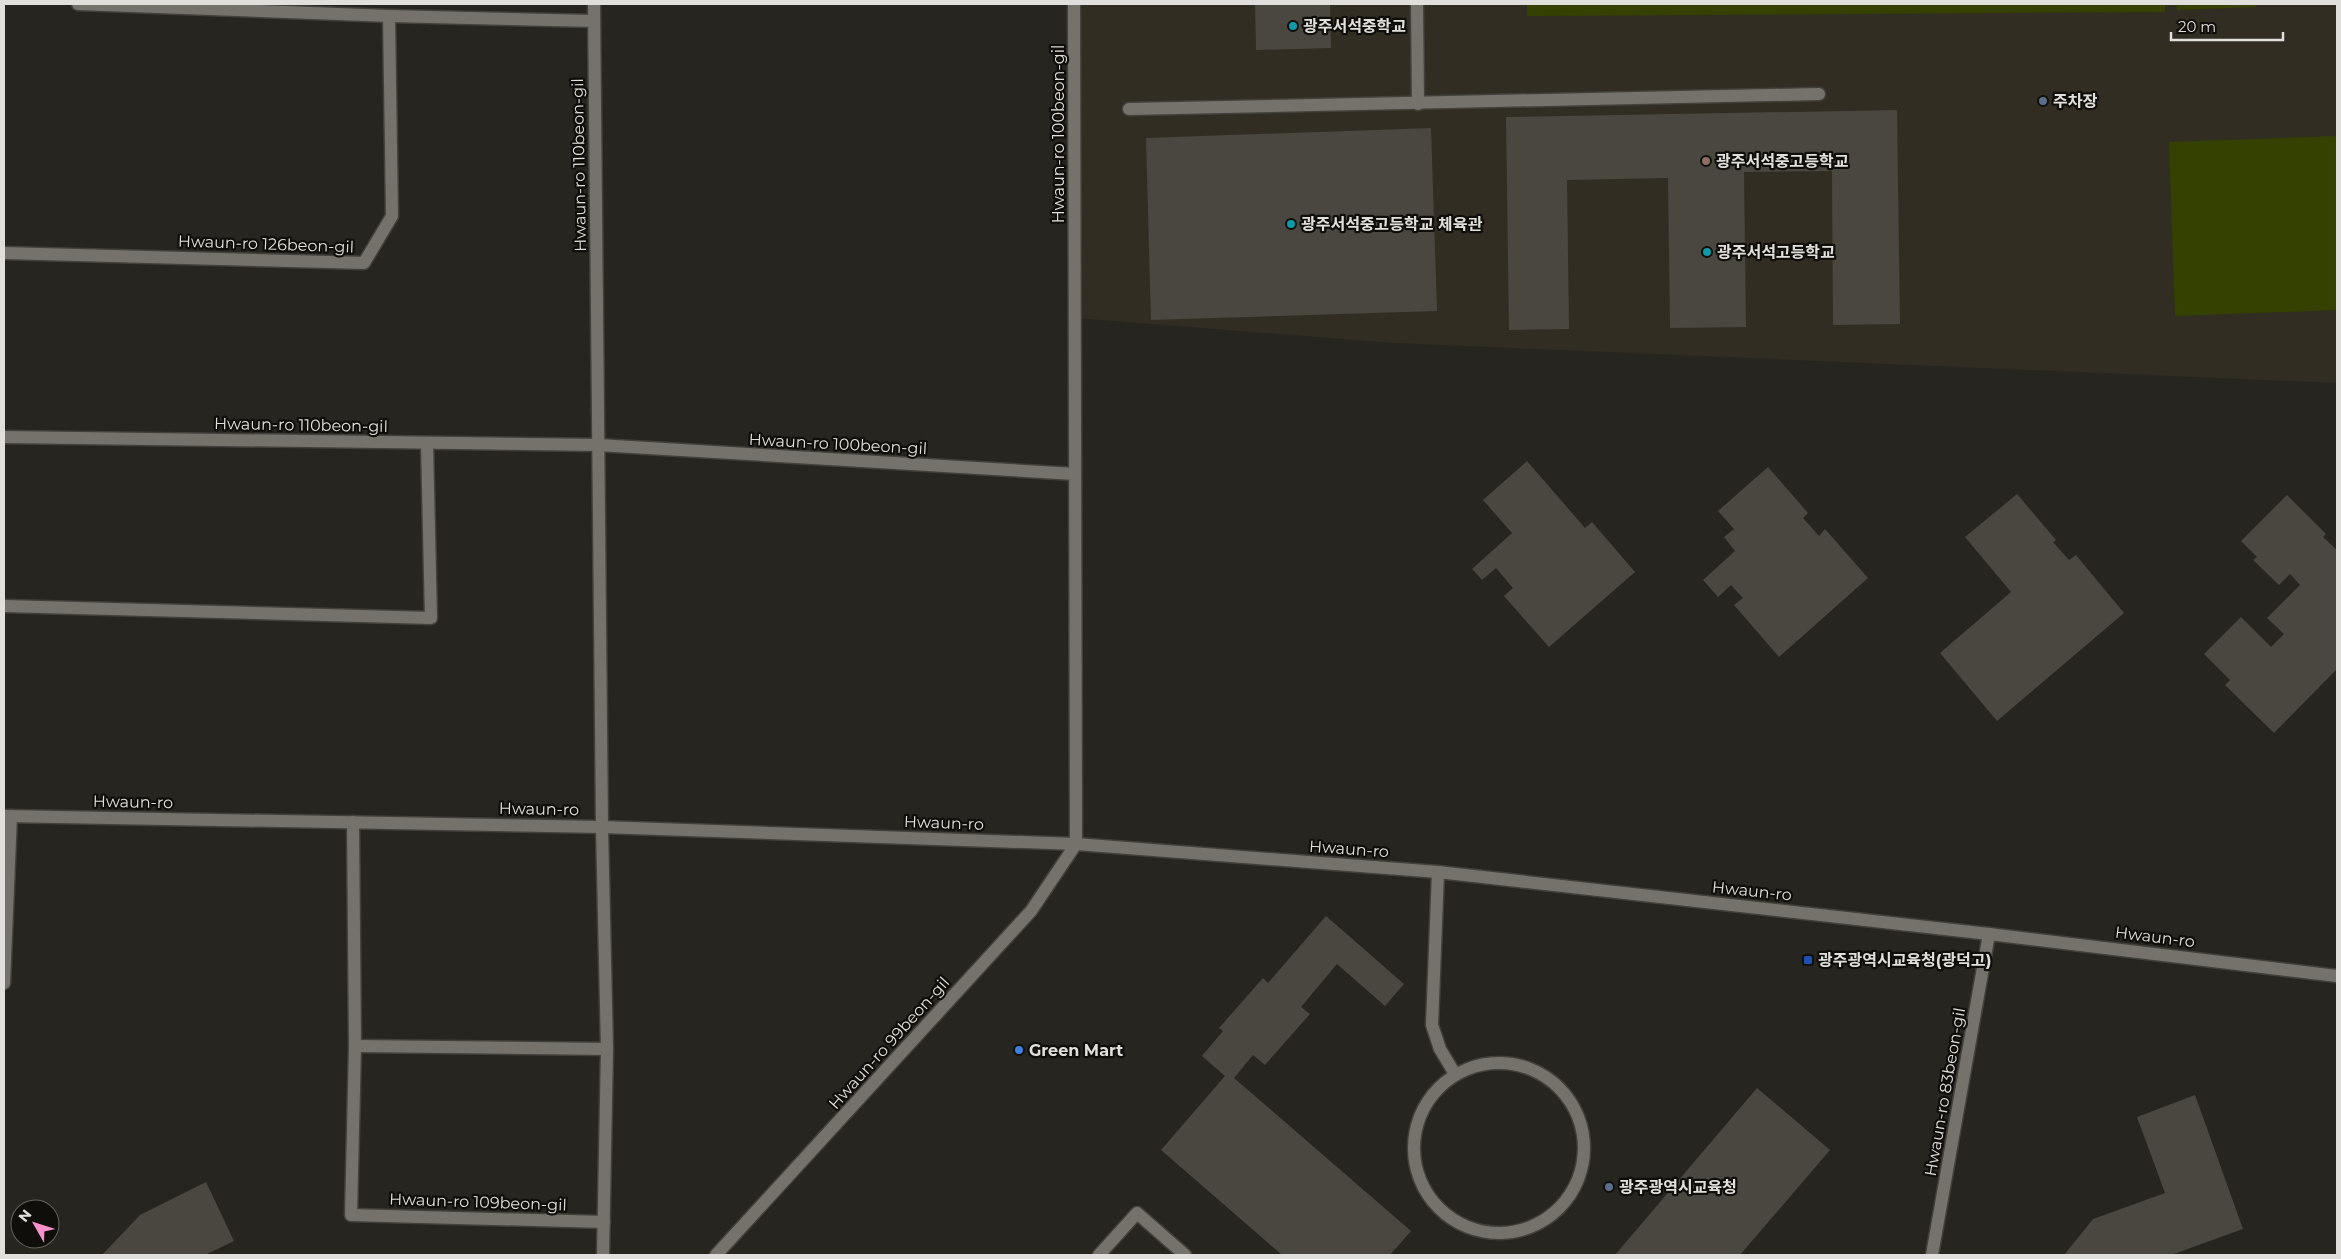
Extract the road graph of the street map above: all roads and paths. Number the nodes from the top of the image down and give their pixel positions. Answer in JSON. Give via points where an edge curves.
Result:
{"nodes":[{"id":1,"x":78,"y":4,"type":"edge"},
{"id":2,"x":594,"y":4,"type":"edge"},
{"id":3,"x":1074,"y":4,"type":"edge"},
{"id":4,"x":1417,"y":4,"type":"edge"},
{"id":5,"x":389,"y":16,"type":"junction"},
{"id":6,"x":594,"y":21,"type":"junction"},
{"id":7,"x":1819,"y":94,"type":"dead end"},
{"id":8,"x":1418,"y":104,"type":"junction"},
{"id":9,"x":1130,"y":109,"type":"dead end"},
{"id":10,"x":4,"y":253,"type":"edge"},
{"id":11,"x":4,"y":437,"type":"edge"},
{"id":12,"x":427,"y":444,"type":"junction"},
{"id":13,"x":598,"y":446,"type":"junction"},
{"id":14,"x":1075,"y":474,"type":"junction"},
{"id":15,"x":4,"y":606,"type":"edge"},
{"id":16,"x":7,"y":816,"type":"edge"},
{"id":17,"x":352,"y":822,"type":"junction"},
{"id":18,"x":602,"y":827,"type":"junction"},
{"id":19,"x":1076,"y":844,"type":"junction"},
{"id":20,"x":1438,"y":872,"type":"junction"},
{"id":21,"x":1989,"y":934,"type":"junction"},
{"id":22,"x":2337,"y":976,"type":"edge"},
{"id":23,"x":4,"y":983,"type":"edge"},
{"id":24,"x":355,"y":1046,"type":"junction"},
{"id":25,"x":607,"y":1049,"type":"junction"},
{"id":26,"x":1456,"y":1074,"type":"junction"},
{"id":27,"x":604,"y":1222,"type":"junction"},
{"id":28,"x":603,"y":1255,"type":"edge"},
{"id":29,"x":716,"y":1255,"type":"edge"},
{"id":30,"x":1099,"y":1255,"type":"edge"},
{"id":31,"x":1185,"y":1255,"type":"edge"},
{"id":32,"x":1932,"y":1255,"type":"edge"}],
"edges":[{"from":1,"to":5,"type":"street"},
{"from":2,"to":6,"type":"street","name":"Hwaun-ro 110beon-gil"},
{"from":3,"to":14,"type":"street","name":"Hwaun-ro 100beon-gil"},
{"from":4,"to":8,"type":"street"},
{"from":5,"to":6,"type":"street"},
{"from":5,"to":10,"type":"street","name":"Hwaun-ro 126beon-gil","via":[[392,216],[364,263]]},
{"from":6,"to":13,"type":"street","name":"Hwaun-ro 110beon-gil"},
{"from":7,"to":8,"type":"street"},
{"from":8,"to":9,"type":"street"},
{"from":11,"to":12,"type":"street","name":"Hwaun-ro 110beon-gil"},
{"from":12,"to":13,"type":"street","name":"Hwaun-ro 110beon-gil"},
{"from":12,"to":15,"type":"street","via":[[431,618]]},
{"from":13,"to":14,"type":"street","name":"Hwaun-ro 100beon-gil"},
{"from":13,"to":18,"type":"street","name":"Hwaun-ro 110beon-gil"},
{"from":14,"to":19,"type":"street","name":"Hwaun-ro 100beon-gil"},
{"from":16,"to":17,"type":"street","name":"Hwaun-ro"},
{"from":16,"to":23,"type":"street"},
{"from":17,"to":18,"type":"street","name":"Hwaun-ro"},
{"from":17,"to":24,"type":"street"},
{"from":18,"to":19,"type":"street","name":"Hwaun-ro"},
{"from":18,"to":25,"type":"street"},
{"from":19,"to":20,"type":"street","name":"Hwaun-ro"},
{"from":19,"to":29,"type":"street","name":"Hwaun-ro 99beon-gil","via":[[1031,911]]},
{"from":20,"to":21,"type":"street","name":"Hwaun-ro"},
{"from":20,"to":26,"type":"street","via":[[1432,1025],[1440,1049]]},
{"from":21,"to":22,"type":"street","name":"Hwaun-ro"},
{"from":21,"to":32,"type":"street","name":"Hwaun-ro 83beon-gil"},
{"from":24,"to":25,"type":"street"},
{"from":24,"to":27,"type":"street","name":"Hwaun-ro 109beon-gil","via":[[351,1215]]},
{"from":25,"to":27,"type":"street"},
{"from":26,"to":26,"type":"street","via":[[1433,1093],[1418,1118],[1413,1147],[1418,1176],[1431,1201],[1452,1221],[1479,1232],[1508,1234],[1536,1226],[1560,1208],[1574,1188],[1583,1165],[1584,1140],[1578,1117],[1566,1095],[1549,1078],[1527,1067],[1495,1063],[1478,1065]]},
{"from":27,"to":28,"type":"street"},
{"from":30,"to":31,"type":"street","via":[[1137,1213]]}]}
